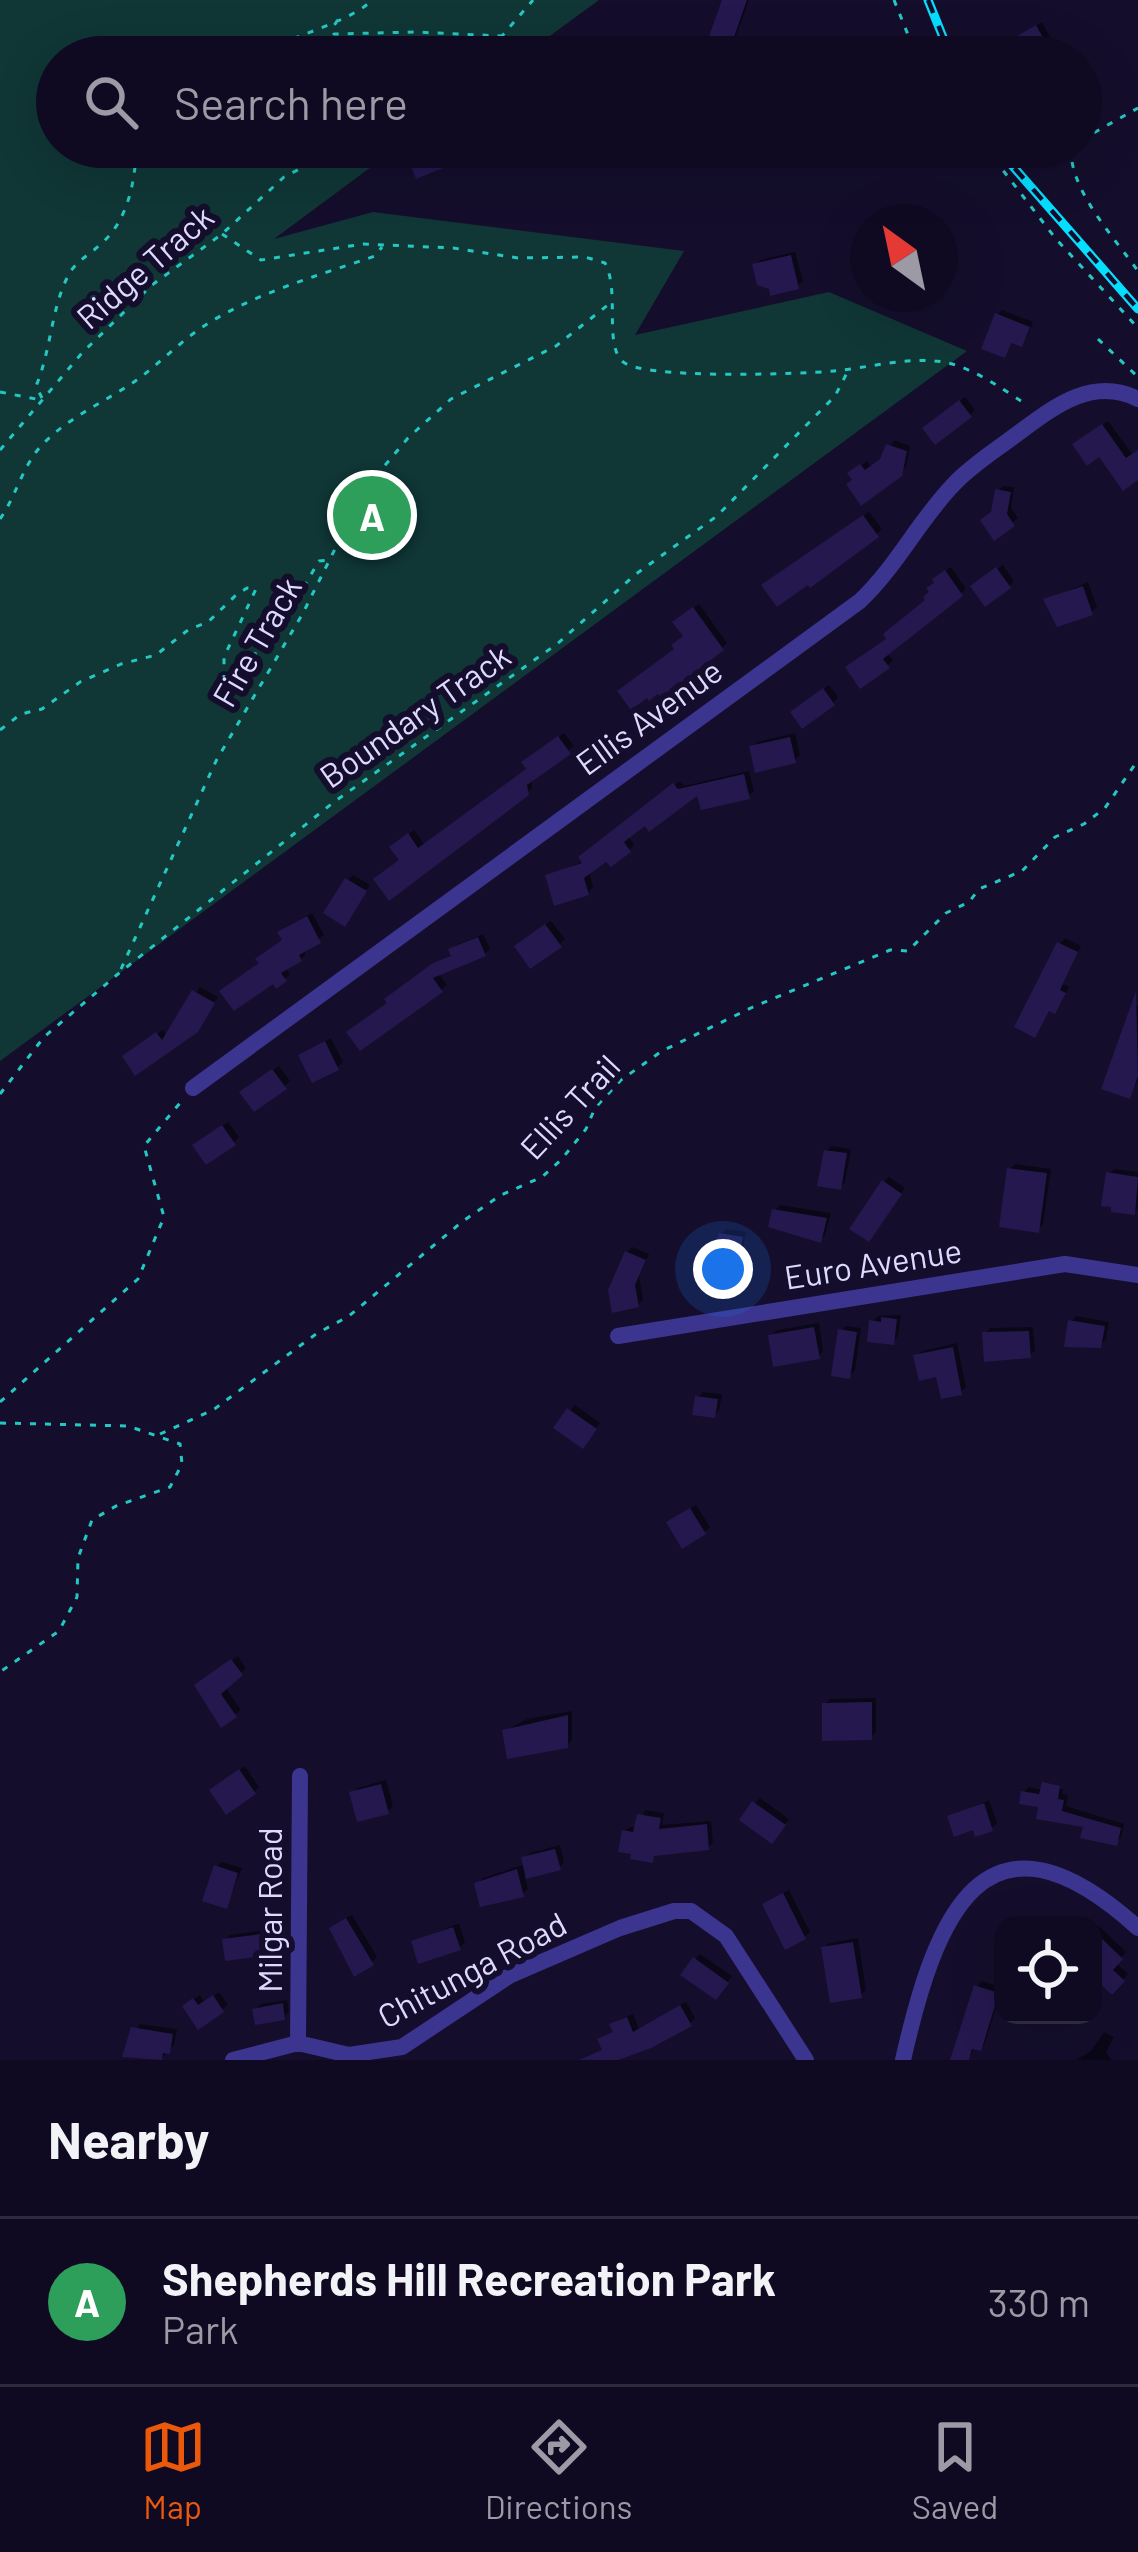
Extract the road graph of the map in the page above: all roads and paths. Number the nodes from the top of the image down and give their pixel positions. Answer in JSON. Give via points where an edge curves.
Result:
{"nodes":[{"id":1,"x":371,"y":0,"type":"edge"},
{"id":2,"x":533,"y":0,"type":"edge"},
{"id":3,"x":894,"y":0,"type":"edge"},
{"id":4,"x":338,"y":20,"type":"junction"},
{"id":5,"x":297,"y":36,"type":"edge"},
{"id":6,"x":485,"y":36,"type":"edge"},
{"id":7,"x":503,"y":36,"type":"edge"},
{"id":8,"x":909,"y":36,"type":"edge"},
{"id":9,"x":1138,"y":108,"type":"edge"},
{"id":10,"x":1102,"y":128,"type":"edge"},
{"id":11,"x":137,"y":168,"type":"edge"},
{"id":12,"x":302,"y":168,"type":"edge"},
{"id":13,"x":1001,"y":168,"type":"edge"},
{"id":14,"x":1075,"y":168,"type":"edge"},
{"id":15,"x":222,"y":234,"type":"junction"},
{"id":16,"x":383,"y":246,"type":"junction"},
{"id":17,"x":1138,"y":271,"type":"edge"},
{"id":18,"x":614,"y":300,"type":"junction"},
{"id":19,"x":1138,"y":328,"type":"edge"},
{"id":20,"x":1098,"y":339,"type":"dead end"},
{"id":21,"x":849,"y":369,"type":"junction"},
{"id":22,"x":1138,"y":377,"type":"edge"},
{"id":23,"x":0,"y":392,"type":"edge"},
{"id":24,"x":1130,"y":395,"type":"edge"},
{"id":25,"x":43,"y":400,"type":"junction"},
{"id":26,"x":1039,"y":418,"type":"junction"},
{"id":27,"x":0,"y":450,"type":"edge"},
{"id":28,"x":0,"y":519,"type":"edge"},
{"id":29,"x":330,"y":560,"type":"junction"},
{"id":30,"x":0,"y":730,"type":"edge"},
{"id":31,"x":1138,"y":760,"type":"edge"},
{"id":32,"x":118,"y":974,"type":"junction"},
{"id":33,"x":193,"y":1088,"type":"joint"},
{"id":34,"x":0,"y":1094,"type":"edge"},
{"id":35,"x":1138,"y":1275,"type":"edge"},
{"id":36,"x":618,"y":1336,"type":"dead end"},
{"id":37,"x":0,"y":1402,"type":"edge"},
{"id":38,"x":0,"y":1423,"type":"edge"},
{"id":39,"x":160,"y":1434,"type":"junction"},
{"id":40,"x":0,"y":1672,"type":"edge"},
{"id":41,"x":301,"y":1777,"type":"dead end"},
{"id":42,"x":1138,"y":1928,"type":"edge"},
{"id":43,"x":298,"y":2043,"type":"junction"},
{"id":44,"x":232,"y":2060,"type":"edge"},
{"id":45,"x":806,"y":2060,"type":"edge"},
{"id":46,"x":903,"y":2060,"type":"edge"}],
"edges":[{"from":1,"to":4,"type":"path"},
{"from":2,"to":7,"type":"path"},
{"from":3,"to":8,"type":"path"},
{"from":4,"to":5,"type":"path"},
{"from":4,"to":6,"type":"path","via":[[334,34]]},
{"from":9,"to":10,"type":"path"},
{"from":11,"to":25,"type":"path","via":[[118,222],[67,277],[36,386]]},
{"from":12,"to":15,"type":"path","name":"Ridge Track"},
{"from":13,"to":19,"type":"path"},
{"from":14,"to":17,"type":"path"},
{"from":15,"to":16,"type":"path","via":[[261,260]]},
{"from":15,"to":25,"type":"path","name":"Ridge Track","via":[[123,312]]},
{"from":16,"to":18,"type":"path","via":[[585,257],[605,263]]},
{"from":16,"to":28,"type":"path","via":[[204,326],[98,401],[42,445]]},
{"from":18,"to":21,"type":"path","via":[[614,345],[620,361],[635,369]]},
{"from":18,"to":29,"type":"path","name":"Fire Track","via":[[556,346],[436,412],[365,489]]},
{"from":20,"to":22,"type":"path"},
{"from":21,"to":26,"type":"path","via":[[953,365]]},
{"from":21,"to":32,"type":"path","name":"Boundary Track","via":[[835,396],[717,516]]},
{"from":23,"to":25,"type":"path"},
{"from":24,"to":26,"type":"street","name":"Ellis Avenue","via":[[1094,391]]},
{"from":25,"to":27,"type":"path","name":"Ridge Track"},
{"from":26,"to":33,"type":"street","name":"Ellis Avenue","via":[[952,486],[860,601]]},
{"from":29,"to":30,"type":"path","via":[[319,561],[265,652],[248,655],[231,679],[224,679],[224,657],[256,589],[236,595],[156,655],[80,682]]},
{"from":29,"to":32,"type":"path","name":"Fire Track","via":[[216,761]]},
{"from":31,"to":39,"type":"path","name":"Ellis Trail","via":[[1105,808],[1055,836],[1022,871],[946,913],[908,951],[890,950],[662,1051],[621,1080],[542,1177],[463,1221],[350,1316],[213,1410]]},
{"from":32,"to":34,"type":"path","name":"Boundary Track","via":[[44,1037]]},
{"from":33,"to":37,"type":"path","via":[[144,1146],[164,1217],[137,1279]]},
{"from":35,"to":36,"type":"street","name":"Euro Avenue","via":[[1064,1264]]},
{"from":38,"to":39,"type":"path"},
{"from":39,"to":40,"type":"path","via":[[180,1444],[182,1464],[170,1487],[92,1520],[78,1558],[77,1597],[59,1630]]},
{"from":41,"to":43,"type":"street","name":"Milgar Road"},
{"from":42,"to":46,"type":"street","via":[[1109,1902],[1039,1868],[994,1874],[951,1915],[928,1960]]},
{"from":43,"to":44,"type":"street","name":"Chitunga Road"},
{"from":43,"to":45,"type":"street","name":"Chitunga Road","via":[[350,2055],[402,2047],[531,1965],[692,1911],[726,1936]]}]}
